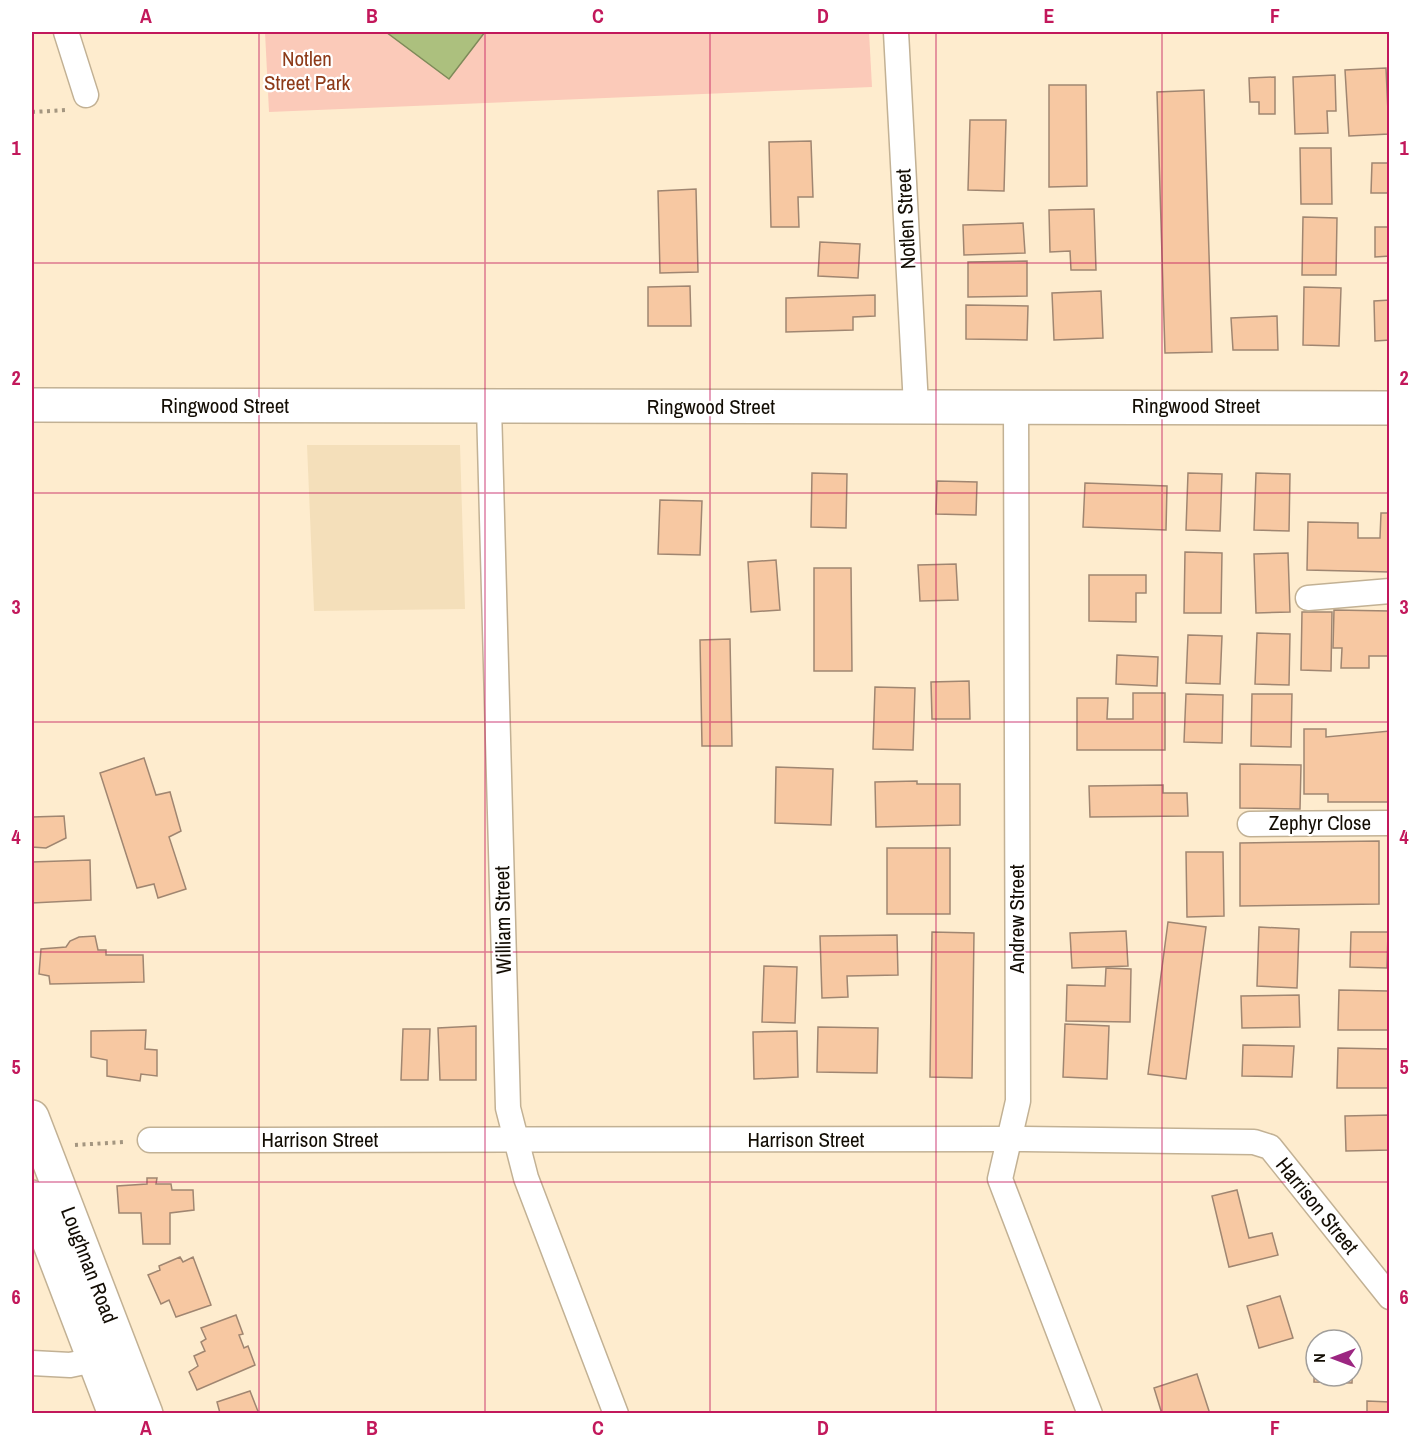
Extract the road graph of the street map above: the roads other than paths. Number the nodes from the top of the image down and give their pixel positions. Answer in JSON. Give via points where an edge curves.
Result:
{"nodes":[{"id":1,"x":66,"y":32,"type":"edge"},
{"id":2,"x":896,"y":32,"type":"edge"},
{"id":3,"x":86,"y":95,"type":"dead end"},
{"id":4,"x":32,"y":405,"type":"edge"},
{"id":5,"x":1016,"y":405,"type":"junction"},
{"id":6,"x":916,"y":406,"type":"junction"},
{"id":7,"x":489,"y":407,"type":"junction"},
{"id":8,"x":1389,"y":408,"type":"edge"},
{"id":9,"x":1389,"y":591,"type":"edge"},
{"id":10,"x":1308,"y":598,"type":"dead end"},
{"id":11,"x":1389,"y":823,"type":"edge"},
{"id":12,"x":1250,"y":824,"type":"dead end"},
{"id":13,"x":32,"y":1117,"type":"edge"},
{"id":14,"x":1009,"y":1139,"type":"junction"},
{"id":15,"x":150,"y":1140,"type":"road end"},
{"id":16,"x":516,"y":1140,"type":"junction"},
{"id":17,"x":32,"y":1197,"type":"edge"},
{"id":18,"x":1389,"y":1297,"type":"edge"},
{"id":19,"x":94,"y":1360,"type":"junction"},
{"id":20,"x":32,"y":1363,"type":"edge"},
{"id":21,"x":115,"y":1413,"type":"edge"},
{"id":22,"x":146,"y":1413,"type":"edge"},
{"id":23,"x":616,"y":1413,"type":"edge"},
{"id":24,"x":1090,"y":1413,"type":"edge"}],
"edges":[{"from":1,"to":3,"type":"street"},
{"from":2,"to":6,"type":"street","name":"Notlen Street"},
{"from":4,"to":7,"type":"main road","name":"Ringwood Street"},
{"from":5,"to":6,"type":"main road","name":"Ringwood Street"},
{"from":5,"to":8,"type":"main road","name":"Ringwood Street"},
{"from":5,"to":14,"type":"street","name":"Andrew Street","via":[[1018,1101]]},
{"from":6,"to":7,"type":"main road","name":"Ringwood Street"},
{"from":7,"to":16,"type":"street","name":"William Street","via":[[508,1108]]},
{"from":9,"to":10,"type":"street"},
{"from":11,"to":12,"type":"street","name":"Zephyr Close"},
{"from":13,"to":22,"type":"main road","name":"Loughnan Road"},
{"from":14,"to":16,"type":"street","name":"Harrison Street"},
{"from":14,"to":18,"type":"street","name":"Harrison Street","via":[[1254,1142],[1270,1147]]},
{"from":14,"to":24,"type":"street","name":"Andrew Street","via":[[1000,1179]]},
{"from":15,"to":16,"type":"street","name":"Harrison Street"},
{"from":16,"to":23,"type":"street","name":"William Street","via":[[526,1178]]},
{"from":17,"to":19,"type":"main road","name":"Loughnan Road"},
{"from":19,"to":20,"type":"street","via":[[70,1365]]},
{"from":19,"to":21,"type":"main road","name":"Loughnan Road"}]}
